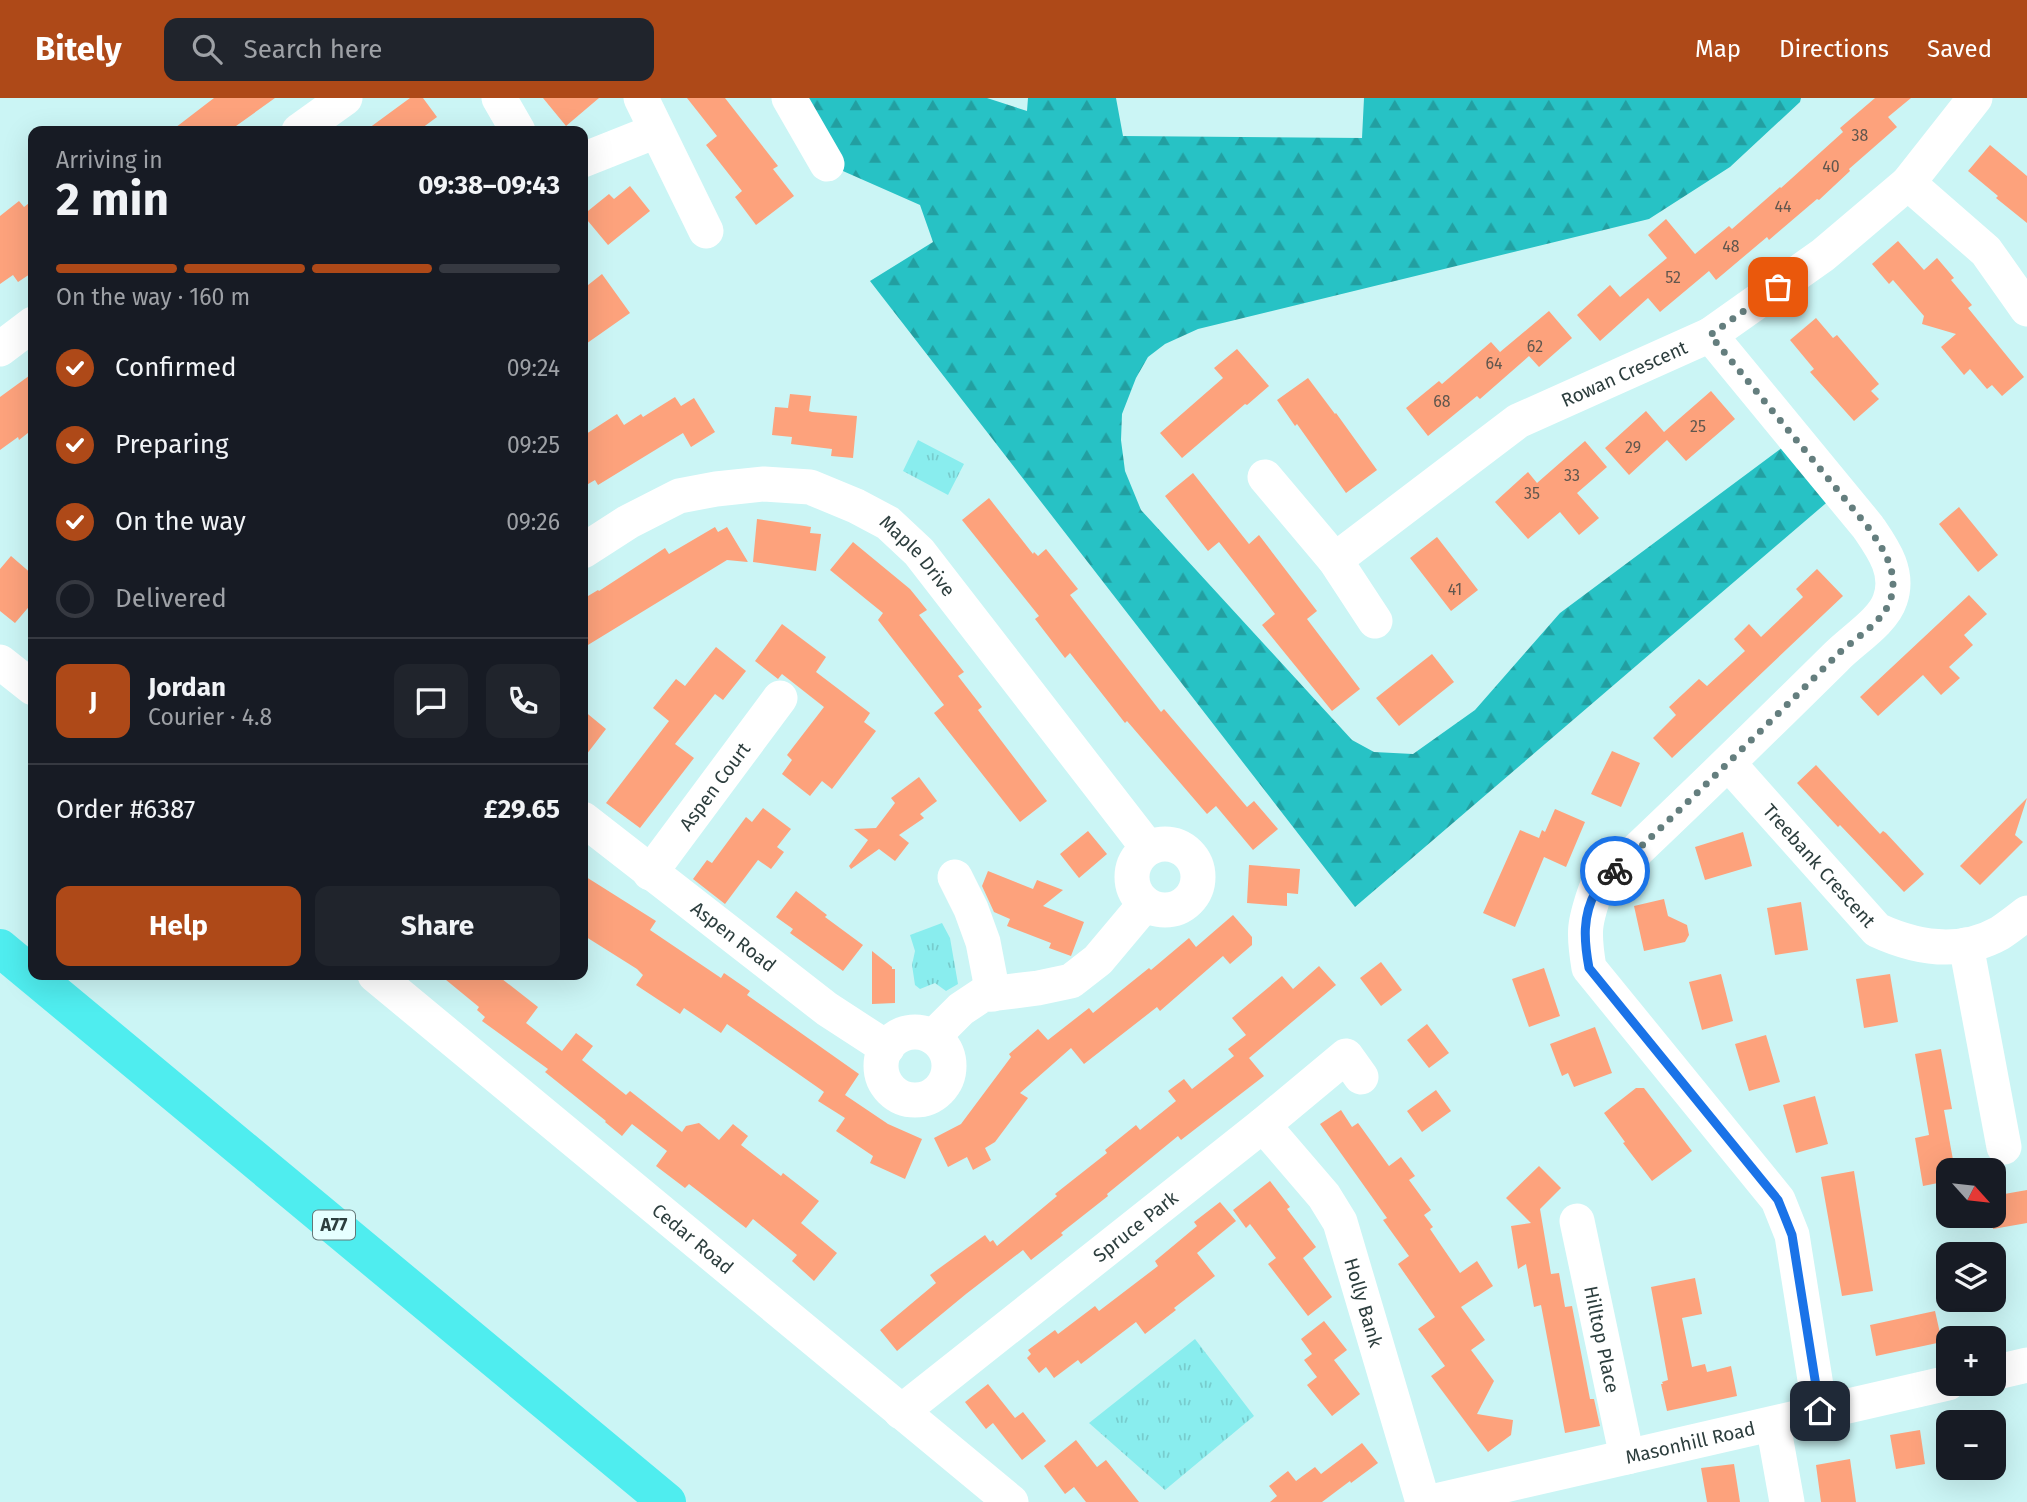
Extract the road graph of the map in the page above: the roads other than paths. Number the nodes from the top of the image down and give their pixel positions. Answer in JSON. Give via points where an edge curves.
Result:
{"nodes":[{"id":1,"x":345,"y":98,"type":"edge"},
{"id":2,"x":499,"y":98,"type":"edge"},
{"id":3,"x":641,"y":98,"type":"edge"},
{"id":4,"x":789,"y":98,"type":"edge"},
{"id":5,"x":1975,"y":98,"type":"edge"},
{"id":6,"x":306,"y":126,"type":"edge"},
{"id":7,"x":515,"y":126,"type":"edge"},
{"id":8,"x":656,"y":131,"type":"junction"},
{"id":9,"x":588,"y":158,"type":"edge"},
{"id":10,"x":827,"y":164,"type":"dead end"},
{"id":11,"x":1908,"y":183,"type":"junction"},
{"id":12,"x":706,"y":231,"type":"dead end"},
{"id":13,"x":2027,"y":309,"type":"edge"},
{"id":14,"x":28,"y":328,"type":"edge"},
{"id":15,"x":1710,"y":335,"type":"junction"},
{"id":16,"x":0,"y":349,"type":"edge"},
{"id":17,"x":1265,"y":477,"type":"dead end"},
{"id":18,"x":588,"y":548,"type":"edge"},
{"id":19,"x":1335,"y":559,"type":"junction"},
{"id":20,"x":1375,"y":621,"type":"dead end"},
{"id":21,"x":0,"y":662,"type":"edge"},
{"id":22,"x":28,"y":682,"type":"edge"},
{"id":23,"x":780,"y":698,"type":"dead end"},
{"id":24,"x":1729,"y":764,"type":"junction"},
{"id":25,"x":588,"y":823,"type":"edge"},
{"id":26,"x":1148,"y":848,"type":"junction"},
{"id":27,"x":650,"y":873,"type":"junction"},
{"id":28,"x":955,"y":877,"type":"dead end"},
{"id":29,"x":1145,"y":904,"type":"junction"},
{"id":30,"x":2027,"y":913,"type":"edge"},
{"id":31,"x":1966,"y":945,"type":"junction"},
{"id":32,"x":0,"y":948,"type":"edge"},
{"id":33,"x":28,"y":971,"type":"edge"},
{"id":34,"x":39,"y":980,"type":"edge"},
{"id":35,"x":381,"y":980,"type":"edge"},
{"id":36,"x":993,"y":994,"type":"junction"},
{"id":37,"x":933,"y":1037,"type":"junction"},
{"id":38,"x":887,"y":1048,"type":"junction"},
{"id":39,"x":1361,"y":1077,"type":"dead end"},
{"id":40,"x":1264,"y":1125,"type":"junction"},
{"id":41,"x":2004,"y":1147,"type":"dead end"},
{"id":42,"x":1577,"y":1221,"type":"dead end"},
{"id":43,"x":2027,"y":1364,"type":"edge"},
{"id":44,"x":2006,"y":1370,"type":"edge"},
{"id":45,"x":1936,"y":1386,"type":"edge"},
{"id":46,"x":1820,"y":1411,"type":"junction"},
{"id":47,"x":901,"y":1412,"type":"junction"},
{"id":48,"x":1773,"y":1424,"type":"junction"},
{"id":49,"x":1627,"y":1457,"type":"junction"},
{"id":50,"x":1551,"y":1489,"type":"edge"},
{"id":51,"x":667,"y":1502,"type":"edge"},
{"id":52,"x":1011,"y":1502,"type":"edge"},
{"id":53,"x":1423,"y":1502,"type":"edge"},
{"id":54,"x":1431,"y":1502,"type":"edge"},
{"id":55,"x":1787,"y":1502,"type":"edge"}],
"edges":[{"from":1,"to":6,"type":"street"},
{"from":2,"to":7,"type":"street"},
{"from":3,"to":8,"type":"street"},
{"from":4,"to":10,"type":"street"},
{"from":5,"to":11,"type":"street","name":"Rowan Crescent"},
{"from":8,"to":9,"type":"street"},
{"from":8,"to":12,"type":"street"},
{"from":11,"to":13,"type":"street","via":[[1986,251]]},
{"from":11,"to":15,"type":"street","name":"Rowan Crescent","via":[[1823,255]]},
{"from":14,"to":16,"type":"street"},
{"from":15,"to":19,"type":"street","name":"Rowan Crescent","via":[[1518,421]]},
{"from":15,"to":24,"type":"street","via":[[1868,527],[1886,552],[1893,575],[1890,601],[1876,621]]},
{"from":17,"to":19,"type":"street"},
{"from":18,"to":26,"type":"street","name":"Maple Drive","via":[[679,496],[764,484],[810,487],[888,523],[919,552]]},
{"from":19,"to":20,"type":"street"},
{"from":21,"to":22,"type":"street"},
{"from":23,"to":27,"type":"street","name":"Aspen Court"},
{"from":24,"to":31,"type":"street","name":"Treebank Crescent","via":[[1877,930],[1934,948]]},
{"from":24,"to":46,"type":"street","via":[[1596,889],[1584,941],[1589,968],[1778,1200],[1792,1235]]},
{"from":25,"to":27,"type":"street","name":"Aspen Road"},
{"from":26,"to":29,"type":"street","via":[[1136,859],[1131,875],[1134,891]]},
{"from":26,"to":29,"type":"street","via":[[1159,844],[1182,848],[1197,867],[1198,879],[1189,900],[1179,907],[1167,911]]},
{"from":27,"to":38,"type":"street","name":"Aspen Road","via":[[827,1009]]},
{"from":28,"to":36,"type":"street","via":[[983,942]]},
{"from":29,"to":36,"type":"street","via":[[1098,960],[1071,981]]},
{"from":30,"to":31,"type":"street","name":"Treebank Crescent","via":[[1999,933]]},
{"from":31,"to":41,"type":"street"},
{"from":32,"to":33,"type":"highway","number":"A77"},
{"from":34,"to":51,"type":"highway","number":"A77"},
{"from":35,"to":47,"type":"street","name":"Cedar Road"},
{"from":36,"to":37,"type":"street","via":[[982,995],[961,1009]]},
{"from":37,"to":38,"type":"street","via":[[908,1033]]},
{"from":37,"to":38,"type":"street","via":[[942,1045],[949,1066],[942,1087],[923,1099],[900,1097],[891,1090],[881,1070]]},
{"from":39,"to":40,"type":"street","name":"Spruce Park","via":[[1346,1056]]},
{"from":40,"to":47,"type":"street","name":"Spruce Park"},
{"from":40,"to":53,"type":"street","name":"Holly Bank","via":[[1340,1222]]},
{"from":42,"to":49,"type":"street","name":"Hilltop Place"},
{"from":43,"to":44,"type":"street"},
{"from":45,"to":46,"type":"street","name":"Masonhill Road"},
{"from":46,"to":48,"type":"street","name":"Masonhill Road"},
{"from":47,"to":52,"type":"street","name":"Cedar Road"},
{"from":48,"to":49,"type":"street","name":"Masonhill Road"},
{"from":48,"to":55,"type":"street"},
{"from":49,"to":50,"type":"street","name":"Masonhill Road"},
{"from":50,"to":54,"type":"street","name":"Masonhill Road"}]}
